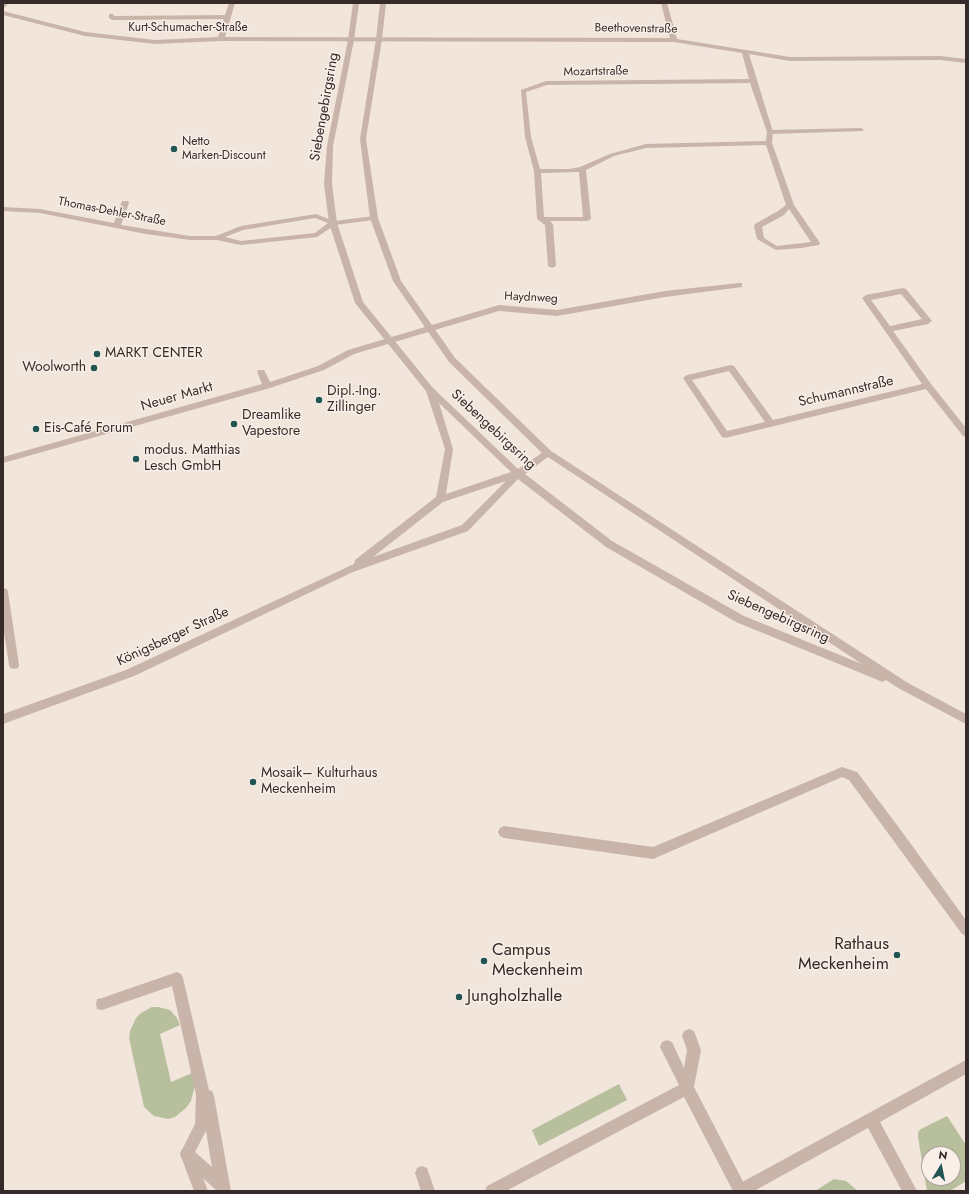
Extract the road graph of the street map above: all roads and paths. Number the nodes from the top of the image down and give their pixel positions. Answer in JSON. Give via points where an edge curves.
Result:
{"nodes":[{"id":1,"x":6,"y":3,"type":"edge"},
{"id":2,"x":232,"y":3,"type":"edge"},
{"id":3,"x":356,"y":3,"type":"edge"},
{"id":4,"x":383,"y":3,"type":"edge"},
{"id":5,"x":664,"y":3,"type":"edge"},
{"id":6,"x":3,"y":7,"type":"edge"},
{"id":7,"x":3,"y":13,"type":"edge"},
{"id":8,"x":110,"y":15,"type":"dead end"},
{"id":9,"x":228,"y":17,"type":"junction"},
{"id":10,"x":221,"y":39,"type":"junction"},
{"id":11,"x":379,"y":39,"type":"junction"},
{"id":12,"x":351,"y":40,"type":"junction"},
{"id":13,"x":674,"y":40,"type":"junction"},
{"id":14,"x":745,"y":52,"type":"junction"},
{"id":15,"x":966,"y":61,"type":"edge"},
{"id":16,"x":753,"y":81,"type":"junction"},
{"id":17,"x":861,"y":130,"type":"dead end"},
{"id":18,"x":770,"y":132,"type":"junction"},
{"id":19,"x":769,"y":143,"type":"junction"},
{"id":20,"x":582,"y":169,"type":"junction"},
{"id":21,"x":537,"y":171,"type":"junction"},
{"id":22,"x":125,"y":203,"type":"dead end"},
{"id":23,"x":790,"y":205,"type":"junction"},
{"id":24,"x":3,"y":209,"type":"edge"},
{"id":25,"x":374,"y":218,"type":"junction"},
{"id":26,"x":541,"y":219,"type":"junction"},
{"id":27,"x":334,"y":224,"type":"junction"},
{"id":28,"x":117,"y":225,"type":"junction"},
{"id":29,"x":217,"y":238,"type":"junction"},
{"id":30,"x":552,"y":266,"type":"dead end"},
{"id":31,"x":739,"y":285,"type":"dead end"},
{"id":32,"x":889,"y":329,"type":"junction"},
{"id":33,"x":351,"y":352,"type":"joint"},
{"id":34,"x":261,"y":372,"type":"dead end"},
{"id":35,"x":267,"y":386,"type":"junction"},
{"id":36,"x":928,"y":386,"type":"junction"},
{"id":37,"x":430,"y":390,"type":"junction"},
{"id":38,"x":770,"y":424,"type":"junction"},
{"id":39,"x":966,"y":434,"type":"edge"},
{"id":40,"x":548,"y":453,"type":"junction"},
{"id":41,"x":3,"y":460,"type":"edge"},
{"id":42,"x":518,"y":474,"type":"junction"},
{"id":43,"x":440,"y":499,"type":"junction"},
{"id":44,"x":350,"y":570,"type":"junction"},
{"id":45,"x":3,"y":592,"type":"edge"},
{"id":46,"x":8,"y":656,"type":"edge"},
{"id":47,"x":14,"y":665,"type":"dead end"},
{"id":48,"x":904,"y":686,"type":"junction"},
{"id":49,"x":3,"y":719,"type":"edge"},
{"id":50,"x":966,"y":719,"type":"edge"},
{"id":51,"x":504,"y":832,"type":"dead end"},
{"id":52,"x":966,"y":930,"type":"edge"},
{"id":53,"x":689,"y":1036,"type":"dead end"},
{"id":54,"x":667,"y":1047,"type":"dead end"},
{"id":55,"x":966,"y":1068,"type":"edge"},
{"id":56,"x":687,"y":1088,"type":"junction"},
{"id":57,"x":871,"y":1119,"type":"junction"},
{"id":58,"x":187,"y":1154,"type":"junction"},
{"id":59,"x":422,"y":1173,"type":"dead end"},
{"id":60,"x":223,"y":1189,"type":"edge"},
{"id":61,"x":201,"y":1191,"type":"edge"},
{"id":62,"x":428,"y":1191,"type":"edge"},
{"id":63,"x":492,"y":1191,"type":"edge"},
{"id":64,"x":740,"y":1191,"type":"edge"},
{"id":65,"x":910,"y":1191,"type":"edge"}],
"edges":[{"from":1,"to":6,"type":"street"},
{"from":2,"to":9,"type":"street"},
{"from":3,"to":12,"type":"street","name":"Siebengebirgsring"},
{"from":4,"to":11,"type":"street","name":"Siebengebirgsring"},
{"from":5,"to":13,"type":"street"},
{"from":7,"to":10,"type":"street","name":"Kurt-Schumacher-Straße","via":[[85,34],[119,39],[155,42]]},
{"from":8,"to":9,"type":"street","via":[[112,18]]},
{"from":9,"to":10,"type":"street"},
{"from":10,"to":12,"type":"street","name":"Kurt-Schumacher-Straße"},
{"from":11,"to":12,"type":"street","name":"Beethovenstraße"},
{"from":11,"to":13,"type":"street","name":"Beethovenstraße"},
{"from":11,"to":25,"type":"street","name":"Siebengebirgsring","via":[[363,139]]},
{"from":12,"to":27,"type":"street","name":"Siebengebirgsring","via":[[330,146],[328,184]]},
{"from":13,"to":14,"type":"street","name":"Beethovenstraße"},
{"from":14,"to":15,"type":"street","name":"Beethovenstraße","via":[[790,59],[940,58]]},
{"from":14,"to":16,"type":"street"},
{"from":16,"to":18,"type":"street"},
{"from":16,"to":21,"type":"street","name":"Mozartstraße","via":[[546,83],[523,91],[528,137]]},
{"from":17,"to":18,"type":"street"},
{"from":18,"to":19,"type":"street"},
{"from":19,"to":20,"type":"street","via":[[646,146],[612,155]]},
{"from":19,"to":23,"type":"street"},
{"from":20,"to":21,"type":"street","via":[[569,172]]},
{"from":20,"to":26,"type":"street","via":[[587,219]]},
{"from":21,"to":26,"type":"street","name":"Mozartstraße"},
{"from":22,"to":28,"type":"street"},
{"from":23,"to":23,"type":"street","via":[[803,224],[816,243],[776,248],[761,239],[758,226],[782,213]]},
{"from":24,"to":28,"type":"street","name":"Thomas-Dehler-Straße","via":[[40,210]]},
{"from":25,"to":27,"type":"street","name":"Thomas-Dehler-Straße"},
{"from":25,"to":40,"type":"street","name":"Siebengebirgsring","via":[[398,281],[452,360]]},
{"from":26,"to":30,"type":"street","name":"Mozartstraße","via":[[549,224]]},
{"from":27,"to":29,"type":"street","name":"Thomas-Dehler-Straße","via":[[316,235],[240,243]]},
{"from":27,"to":29,"type":"street","name":"Thomas-Dehler-Straße","via":[[316,216],[242,228]]},
{"from":27,"to":37,"type":"street","name":"Siebengebirgsring","via":[[360,303]]},
{"from":28,"to":29,"type":"street","name":"Thomas-Dehler-Straße","via":[[166,235]]},
{"from":31,"to":33,"type":"street","name":"Haydnweg","via":[[665,294],[557,313],[499,308]]},
{"from":32,"to":32,"type":"street","via":[[866,298],[903,291],[928,321]]},
{"from":32,"to":36,"type":"street"},
{"from":33,"to":35,"type":"street","name":"Neuer Markt","via":[[321,368]]},
{"from":34,"to":35,"type":"street"},
{"from":35,"to":41,"type":"street","name":"Neuer Markt"},
{"from":36,"to":38,"type":"street","name":"Schumannstraße"},
{"from":36,"to":39,"type":"street"},
{"from":37,"to":42,"type":"street","name":"Siebengebirgsring"},
{"from":37,"to":43,"type":"street","via":[[449,448]]},
{"from":38,"to":38,"type":"street","name":"Schumannstraße","via":[[725,435],[688,378],[731,368]]},
{"from":40,"to":42,"type":"street","name":"Königsberger Straße"},
{"from":40,"to":48,"type":"street","name":"Siebengebirgsring"},
{"from":42,"to":43,"type":"street","name":"Königsberger Straße"},
{"from":42,"to":44,"type":"street","name":"Königsberger Straße","via":[[466,528]]},
{"from":42,"to":48,"type":"street","name":"Siebengebirgsring","via":[[609,544],[740,619]]},
{"from":43,"to":44,"type":"street","name":"Königsberger Straße"},
{"from":44,"to":49,"type":"street","name":"Königsberger Straße","via":[[130,673]]},
{"from":45,"to":46,"type":"street"},
{"from":46,"to":47,"type":"street"},
{"from":48,"to":50,"type":"street","name":"Siebengebirgsring"},
{"from":51,"to":52,"type":"street","via":[[653,853],[842,772],[853,776]]},
{"from":53,"to":56,"type":"street","via":[[694,1050]]},
{"from":54,"to":56,"type":"street"},
{"from":55,"to":57,"type":"street"},
{"from":56,"to":63,"type":"street"},
{"from":56,"to":64,"type":"street"},
{"from":57,"to":64,"type":"street"},
{"from":57,"to":65,"type":"street"},
{"from":58,"to":60,"type":"street"},
{"from":58,"to":60,"type":"street","via":[[202,1125],[203,1095],[177,978],[102,1004],[178,974],[206,1092]]},
{"from":58,"to":61,"type":"street"},
{"from":59,"to":62,"type":"street"}]}
